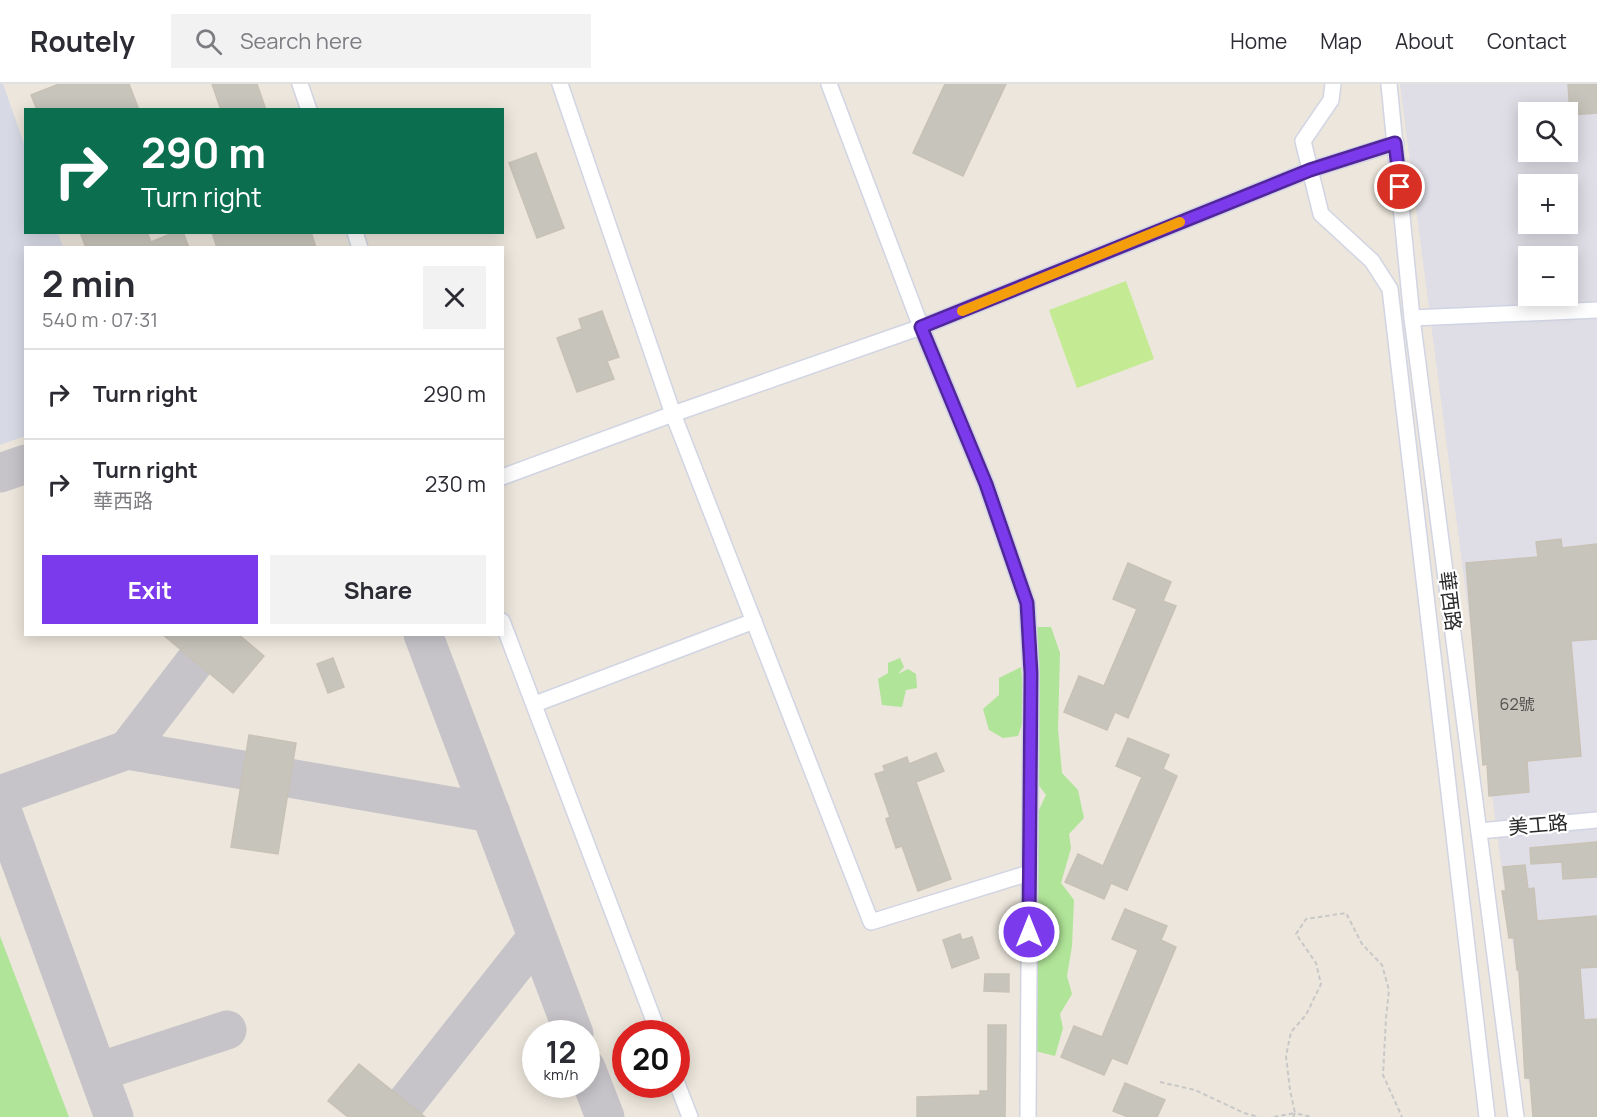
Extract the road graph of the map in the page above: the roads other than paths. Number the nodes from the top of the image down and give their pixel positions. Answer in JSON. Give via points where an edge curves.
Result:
{"nodes":[{"id":1,"x":300,"y":84,"type":"edge"},
{"id":2,"x":560,"y":84,"type":"edge"},
{"id":3,"x":829,"y":84,"type":"edge"},
{"id":4,"x":1333,"y":84,"type":"edge"},
{"id":5,"x":1389,"y":84,"type":"edge"},
{"id":6,"x":308,"y":108,"type":"edge"},
{"id":7,"x":1395,"y":143,"type":"junction"},
{"id":8,"x":1310,"y":170,"type":"junction"},
{"id":9,"x":1597,"y":310,"type":"edge"},
{"id":10,"x":1412,"y":318,"type":"junction"},
{"id":11,"x":921,"y":327,"type":"junction"},
{"id":12,"x":673,"y":414,"type":"junction"},
{"id":13,"x":504,"y":476,"type":"edge"},
{"id":14,"x":754,"y":621,"type":"junction"},
{"id":15,"x":504,"y":626,"type":"edge"},
{"id":16,"x":535,"y":704,"type":"junction"},
{"id":17,"x":1597,"y":820,"type":"edge"},
{"id":18,"x":1479,"y":831,"type":"junction"},
{"id":19,"x":1029,"y":873,"type":"junction"},
{"id":20,"x":654,"y":1020,"type":"edge"},
{"id":21,"x":683,"y":1098,"type":"edge"},
{"id":22,"x":690,"y":1117,"type":"edge"},
{"id":23,"x":1028,"y":1117,"type":"edge"},
{"id":24,"x":1487,"y":1117,"type":"edge"},
{"id":25,"x":1516,"y":1117,"type":"edge"}],
"edges":[{"from":1,"to":6,"type":"street"},
{"from":2,"to":12,"type":"street"},
{"from":3,"to":11,"type":"street"},
{"from":4,"to":8,"type":"street","via":[[1331,100],[1303,141]]},
{"from":5,"to":7,"type":"street","name":"華西路"},
{"from":7,"to":8,"type":"street"},
{"from":7,"to":10,"type":"street","name":"華西路"},
{"from":8,"to":11,"type":"street"},
{"from":8,"to":24,"type":"street","via":[[1321,214],[1372,261],[1390,289]]},
{"from":9,"to":10,"type":"street"},
{"from":10,"to":18,"type":"street","name":"華西路"},
{"from":11,"to":12,"type":"street"},
{"from":11,"to":19,"type":"street","via":[[986,484],[1027,603],[1031,673]]},
{"from":12,"to":13,"type":"street"},
{"from":12,"to":14,"type":"street"},
{"from":14,"to":16,"type":"street"},
{"from":14,"to":19,"type":"street","via":[[872,922]]},
{"from":15,"to":16,"type":"street"},
{"from":16,"to":20,"type":"street"},
{"from":17,"to":18,"type":"street","name":"美工路"},
{"from":18,"to":25,"type":"street","name":"華西路"},
{"from":19,"to":23,"type":"street"},
{"from":21,"to":22,"type":"street"}]}
